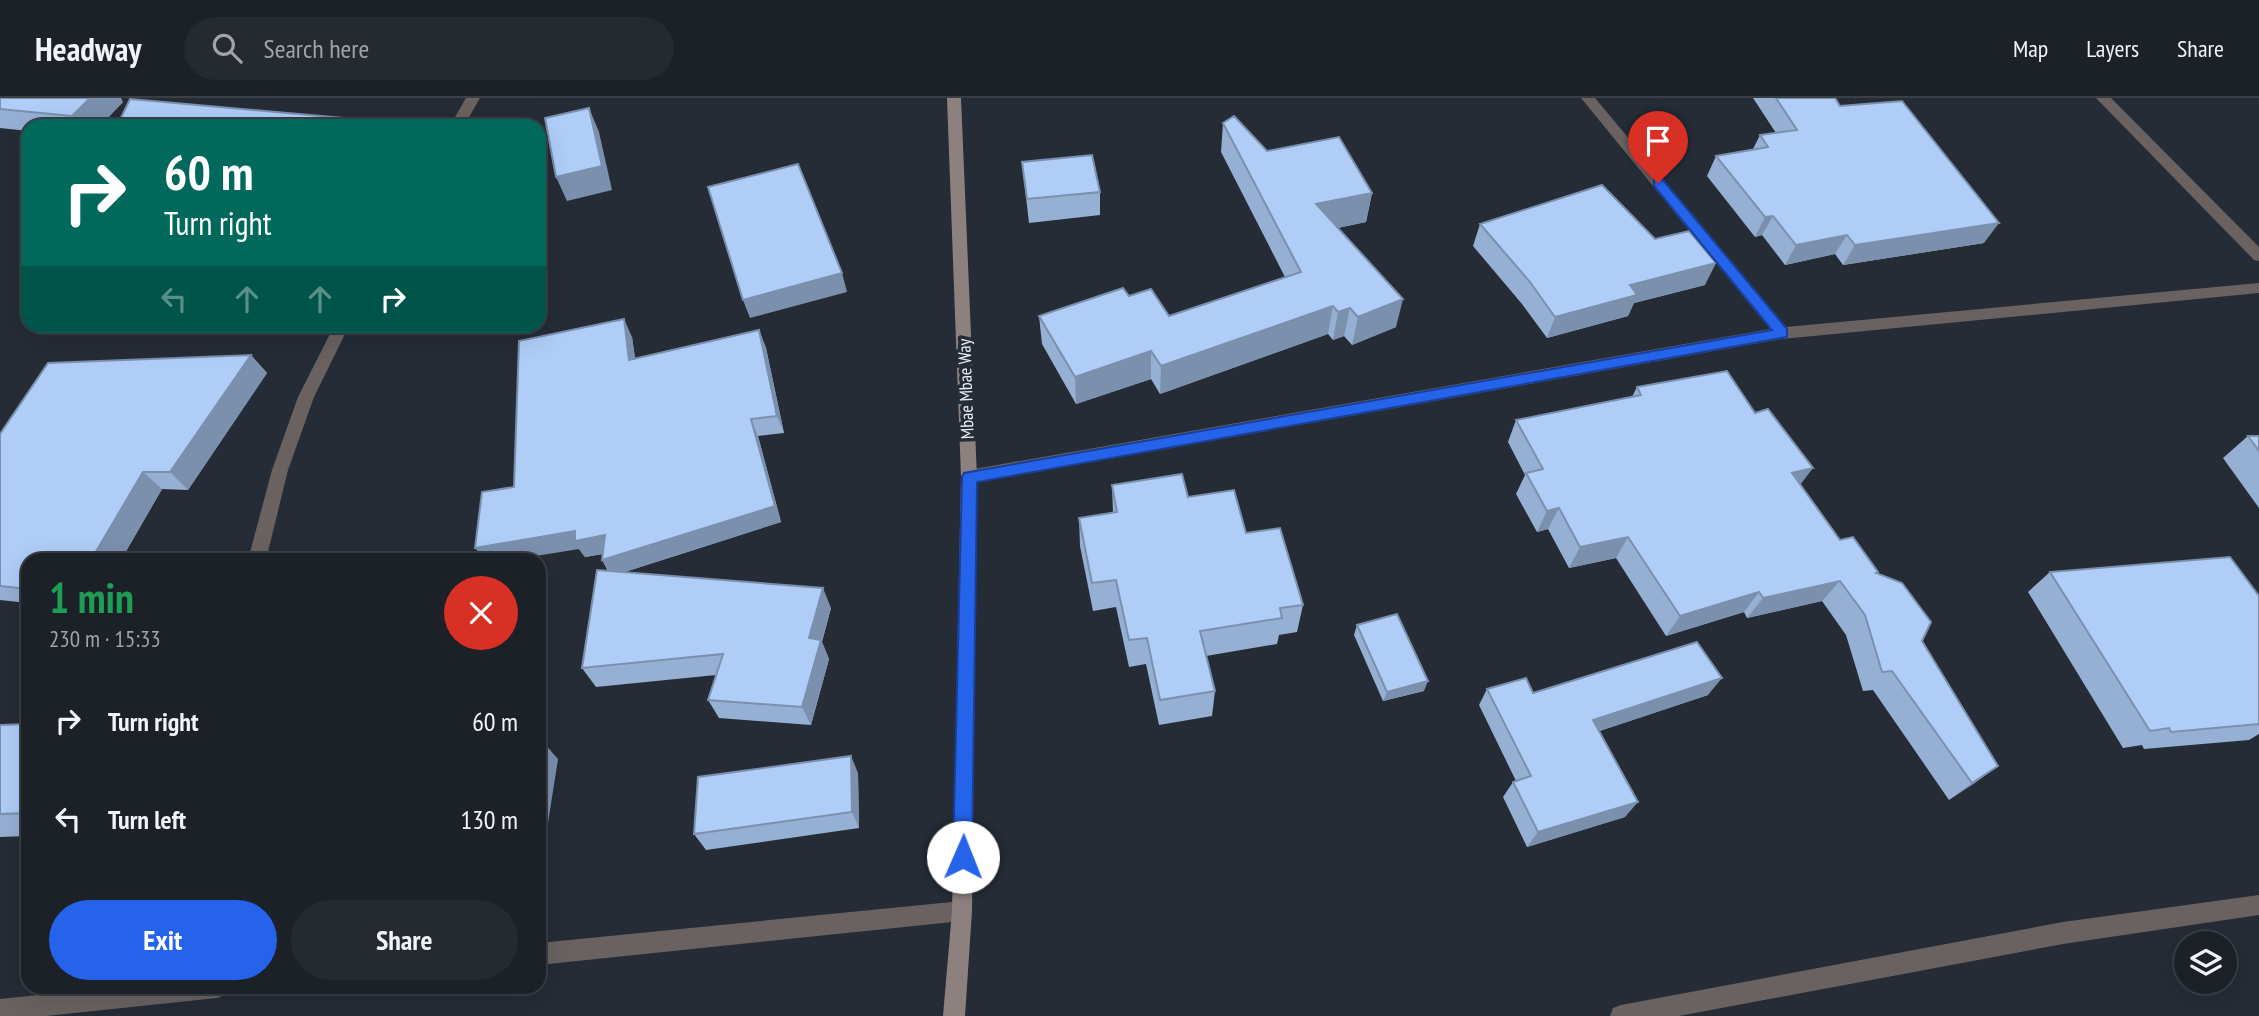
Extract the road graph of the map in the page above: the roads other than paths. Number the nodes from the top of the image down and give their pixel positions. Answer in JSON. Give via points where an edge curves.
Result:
{"nodes":[{"id":1,"x":473,"y":98,"type":"edge"},
{"id":2,"x":954,"y":98,"type":"edge"},
{"id":3,"x":1588,"y":98,"type":"edge"},
{"id":4,"x":2103,"y":98,"type":"edge"},
{"id":5,"x":461,"y":119,"type":"edge"},
{"id":6,"x":2259,"y":257,"type":"edge"},
{"id":7,"x":2259,"y":288,"type":"edge"},
{"id":8,"x":338,"y":333,"type":"edge"},
{"id":9,"x":1782,"y":333,"type":"junction"},
{"id":10,"x":969,"y":477,"type":"junction"},
{"id":11,"x":259,"y":553,"type":"edge"},
{"id":12,"x":2259,"y":905,"type":"edge"},
{"id":13,"x":962,"y":911,"type":"junction"},
{"id":14,"x":546,"y":953,"type":"edge"},
{"id":15,"x":102,"y":994,"type":"edge"},
{"id":16,"x":0,"y":1010,"type":"edge"},
{"id":17,"x":954,"y":1016,"type":"edge"},
{"id":18,"x":1621,"y":1016,"type":"edge"}],
"edges":[{"from":1,"to":5,"type":"street"},
{"from":2,"to":10,"type":"street","name":"Mbae Mbae Way"},
{"from":3,"to":9,"type":"street"},
{"from":4,"to":6,"type":"street"},
{"from":7,"to":9,"type":"street"},
{"from":8,"to":11,"type":"street","via":[[306,397],[280,470]]},
{"from":9,"to":10,"type":"street"},
{"from":10,"to":13,"type":"street","name":"Mbae Mbae Way"},
{"from":12,"to":18,"type":"street","via":[[2063,933]]},
{"from":13,"to":14,"type":"street"},
{"from":13,"to":17,"type":"street","name":"Mbae Mbae Way"},
{"from":15,"to":16,"type":"street"}]}
